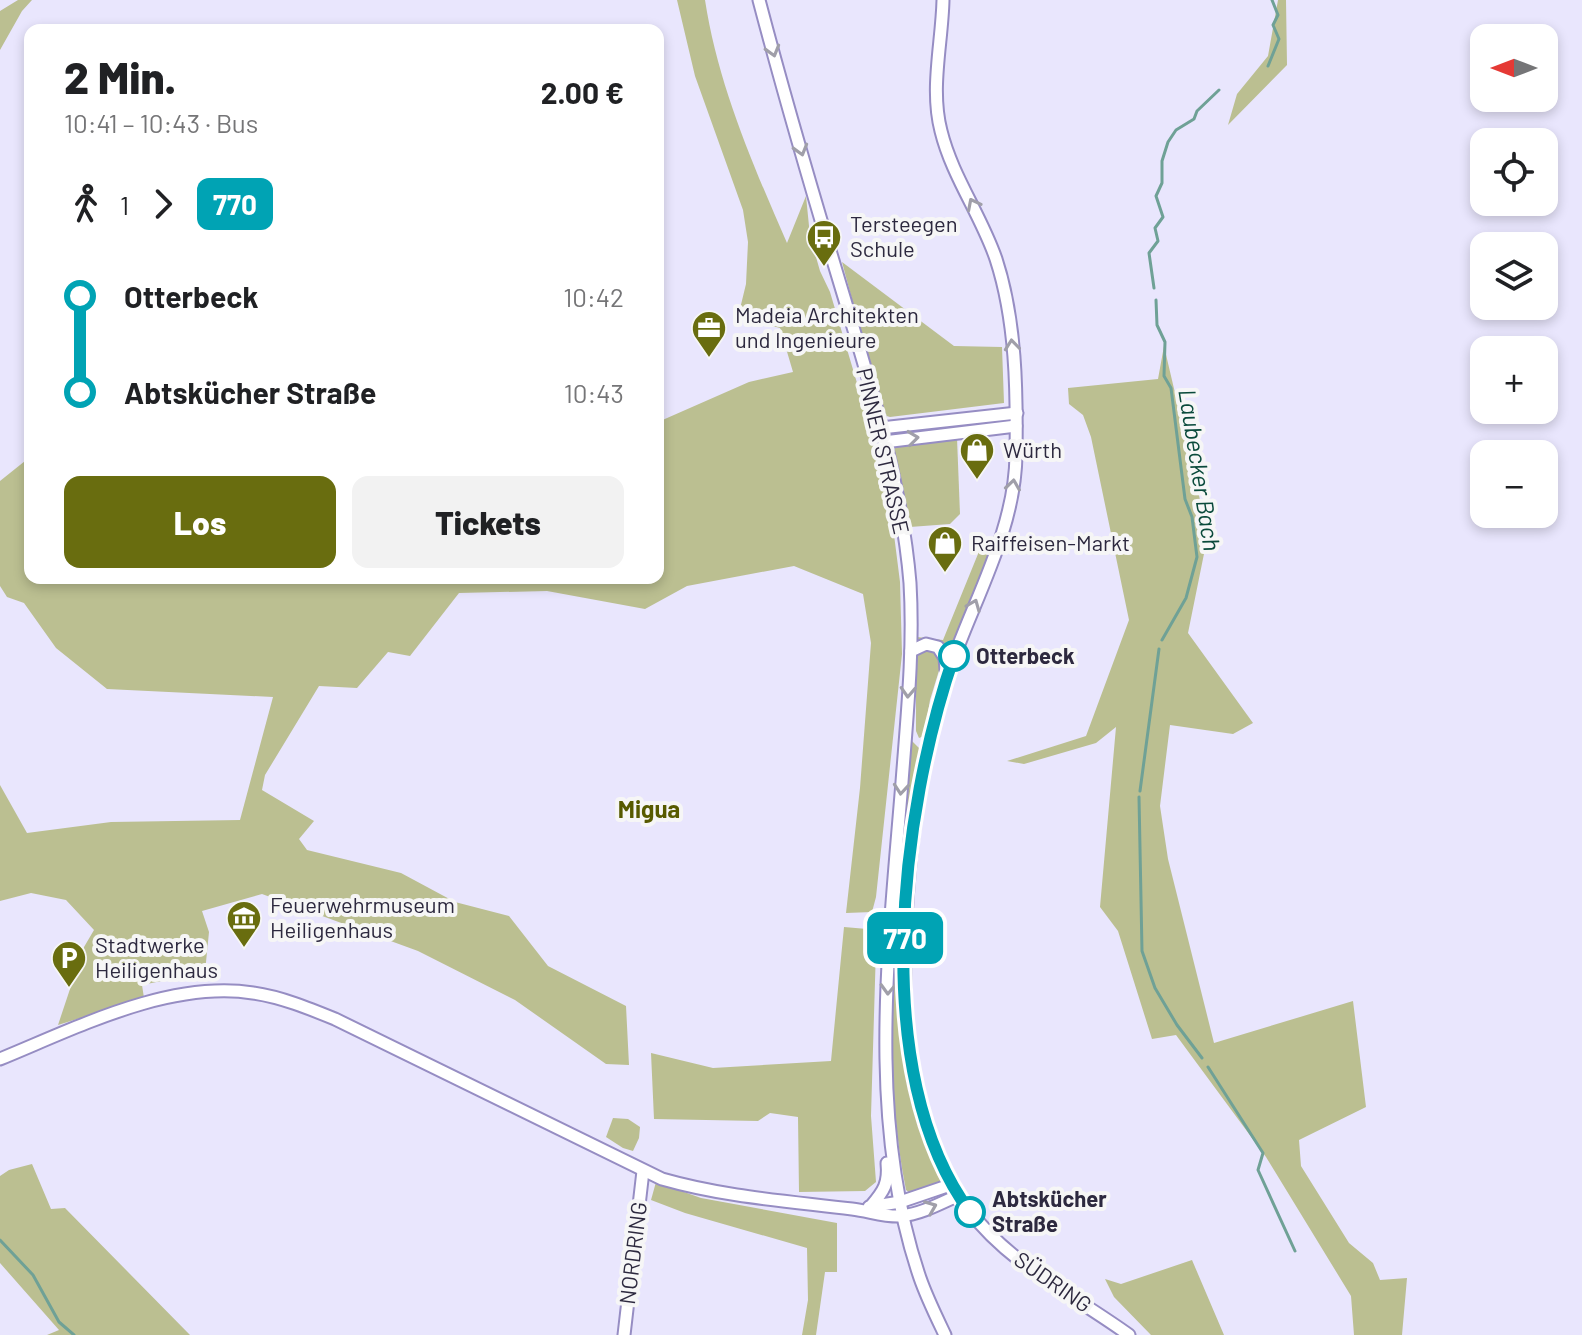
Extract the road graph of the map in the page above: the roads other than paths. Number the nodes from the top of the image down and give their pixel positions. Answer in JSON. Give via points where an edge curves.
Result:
{"nodes":[{"id":1,"x":759,"y":0,"type":"edge"},
{"id":2,"x":943,"y":0,"type":"edge"},
{"id":3,"x":1017,"y":420,"type":"junction"},
{"id":4,"x":881,"y":428,"type":"junction"},
{"id":5,"x":884,"y":442,"type":"junction"},
{"id":6,"x":911,"y":651,"type":"junction"},
{"id":7,"x":947,"y":677,"type":"junction"},
{"id":8,"x":906,"y":733,"type":"junction"},
{"id":9,"x":928,"y":748,"type":"junction"},
{"id":10,"x":887,"y":1055,"type":"junction"},
{"id":11,"x":0,"y":1059,"type":"edge"},
{"id":12,"x":643,"y":1171,"type":"junction"},
{"id":13,"x":956,"y":1190,"type":"junction"},
{"id":14,"x":900,"y":1202,"type":"junction"},
{"id":15,"x":871,"y":1206,"type":"junction"},
{"id":16,"x":857,"y":1209,"type":"junction"},
{"id":17,"x":903,"y":1216,"type":"junction"},
{"id":18,"x":624,"y":1335,"type":"edge"},
{"id":19,"x":945,"y":1335,"type":"edge"},
{"id":20,"x":1129,"y":1335,"type":"edge"}],
"edges":[{"from":1,"to":4,"type":"street","name":"PINNER STRASSE","one_way":true},
{"from":3,"to":2,"type":"street","name":"SÜDRING","one_way":true,"via":[[1010,330],[997,261],[948,153],[939,120]]},
{"from":3,"to":4,"type":"street"},
{"from":5,"to":3,"type":"street","one_way":true},
{"from":7,"to":3,"type":"street","name":"SÜDRING","one_way":true,"via":[[1009,513]]},
{"from":4,"to":5,"type":"street","name":"PINNER STRASSE"},
{"from":5,"to":6,"type":"street","name":"PINNER STRASSE","via":[[901,510]]},
{"from":6,"to":7,"type":"street","via":[[926,644],[938,647]]},
{"from":6,"to":8,"type":"street","name":"PINNER STRASSE","one_way":true},
{"from":7,"to":9,"type":"street","name":"SÜDRING"},
{"from":8,"to":9,"type":"street"},
{"from":8,"to":10,"type":"street","name":"PINNER STRASSE","one_way":true},
{"from":9,"to":13,"type":"street","name":"SÜDRING","via":[[909,880],[906,1032],[916,1093]]},
{"from":10,"to":14,"type":"street","name":"PINNER STRASSE"},
{"from":10,"to":15,"type":"street","via":[[880,1095],[888,1183]]},
{"from":11,"to":12,"type":"street","via":[[148,1002],[250,992],[335,1019]]},
{"from":12,"to":16,"type":"street","via":[[720,1194]]},
{"from":12,"to":18,"type":"street","name":"NORDRING"},
{"from":13,"to":14,"type":"street"},
{"from":17,"to":13,"type":"street","one_way":true},
{"from":13,"to":20,"type":"street","name":"SÜDRING","via":[[1016,1257]]},
{"from":14,"to":15,"type":"street"},
{"from":14,"to":17,"type":"street","name":"PINNER STRASSE"},
{"from":15,"to":16,"type":"street"},
{"from":16,"to":17,"type":"street"},
{"from":17,"to":19,"type":"street","name":"PINNER STRASSE","via":[[920,1278]]}]}
